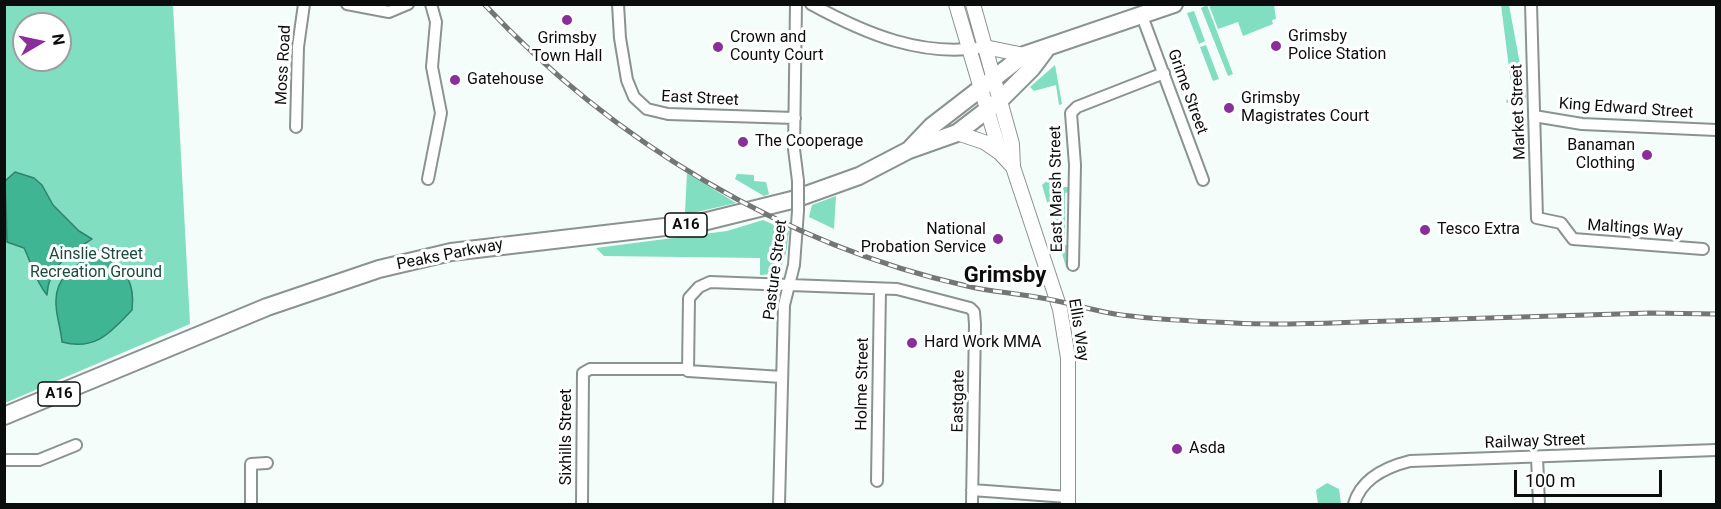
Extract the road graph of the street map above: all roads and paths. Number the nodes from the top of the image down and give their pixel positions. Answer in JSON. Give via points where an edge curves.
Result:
{"nodes":[{"id":1,"x":304,"y":4,"type":"edge"},
{"id":2,"x":347,"y":4,"type":"edge"},
{"id":3,"x":408,"y":4,"type":"edge"},
{"id":4,"x":431,"y":4,"type":"edge"},
{"id":5,"x":618,"y":4,"type":"edge"},
{"id":6,"x":796,"y":4,"type":"edge"},
{"id":7,"x":811,"y":4,"type":"edge"},
{"id":8,"x":956,"y":4,"type":"edge"},
{"id":9,"x":974,"y":4,"type":"edge"},
{"id":10,"x":1174,"y":4,"type":"edge"},
{"id":11,"x":1522,"y":4,"type":"edge"},
{"id":12,"x":1531,"y":4,"type":"edge"},
{"id":13,"x":1142,"y":16,"type":"junction"},
{"id":14,"x":1531,"y":25,"type":"junction"},
{"id":15,"x":985,"y":46,"type":"junction"},
{"id":16,"x":1047,"y":48,"type":"junction"},
{"id":17,"x":969,"y":50,"type":"junction"},
{"id":18,"x":1024,"y":55,"type":"junction"},
{"id":19,"x":1164,"y":73,"type":"junction"},
{"id":20,"x":994,"y":77,"type":"junction"},
{"id":21,"x":980,"y":88,"type":"junction"},
{"id":22,"x":1000,"y":100,"type":"junction"},
{"id":23,"x":987,"y":112,"type":"junction"},
{"id":24,"x":1534,"y":116,"type":"junction"},
{"id":25,"x":795,"y":118,"type":"junction"},
{"id":26,"x":296,"y":126,"type":"dead end"},
{"id":27,"x":1716,"y":130,"type":"edge"},
{"id":28,"x":957,"y":133,"type":"junction"},
{"id":29,"x":909,"y":150,"type":"junction"},
{"id":30,"x":1000,"y":153,"type":"junction"},
{"id":31,"x":1013,"y":167,"type":"junction"},
{"id":32,"x":428,"y":179,"type":"dead end"},
{"id":33,"x":1203,"y":180,"type":"dead end"},
{"id":34,"x":1537,"y":218,"type":"joint"},
{"id":35,"x":1703,"y":249,"type":"dead end"},
{"id":36,"x":1073,"y":265,"type":"dead end"},
{"id":37,"x":788,"y":284,"type":"junction"},
{"id":38,"x":880,"y":289,"type":"junction"},
{"id":39,"x":687,"y":370,"type":"junction"},
{"id":40,"x":782,"y":376,"type":"junction"},
{"id":41,"x":4,"y":416,"type":"edge"},
{"id":42,"x":76,"y":445,"type":"dead end"},
{"id":43,"x":1716,"y":450,"type":"edge"},
{"id":44,"x":1538,"y":457,"type":"junction"},
{"id":45,"x":4,"y":460,"type":"edge"},
{"id":46,"x":267,"y":463,"type":"dead end"},
{"id":47,"x":877,"y":481,"type":"dead end"},
{"id":48,"x":972,"y":490,"type":"junction"},
{"id":49,"x":1068,"y":501,"type":"edge"},
{"id":50,"x":251,"y":504,"type":"edge"},
{"id":51,"x":582,"y":504,"type":"edge"},
{"id":52,"x":779,"y":504,"type":"edge"},
{"id":53,"x":972,"y":504,"type":"edge"},
{"id":54,"x":1354,"y":504,"type":"edge"},
{"id":55,"x":1539,"y":504,"type":"edge"}],
"edges":[{"from":1,"to":26,"type":"street","name":"Moss Road","via":[[298,47]]},
{"from":2,"to":3,"type":"street","via":[[388,12]]},
{"from":4,"to":32,"type":"street","via":[[436,22],[432,67],[441,113]]},
{"from":5,"to":25,"type":"street","name":"East Street","via":[[630,88],[641,104],[654,112]]},
{"from":6,"to":25,"type":"street","name":"Pasture Street"},
{"from":7,"to":17,"type":"street","via":[[906,46]]},
{"from":8,"to":17,"type":"main road","name":"Ellis Way"},
{"from":9,"to":15,"type":"main road","name":"Ellis Way"},
{"from":10,"to":13,"type":"highway","number":"A16"},
{"from":11,"to":14,"type":"street"},
{"from":12,"to":14,"type":"street","name":"Market Street"},
{"from":13,"to":16,"type":"highway","number":"A16"},
{"from":13,"to":19,"type":"street","name":"Grime Street"},
{"from":14,"to":24,"type":"street","name":"Market Street"},
{"from":15,"to":17,"type":"street"},
{"from":15,"to":18,"type":"main road"},
{"from":15,"to":20,"type":"main road","name":"Ellis Way"},
{"from":16,"to":18,"type":"highway","number":"A16"},
{"from":16,"to":22,"type":"highway","number":"A16"},
{"from":17,"to":21,"type":"main road","name":"Ellis Way"},
{"from":18,"to":20,"type":"highway","number":"A16"},
{"from":19,"to":33,"type":"street","name":"Grime Street"},
{"from":19,"to":36,"type":"street","name":"East Marsh Street","via":[[1077,107],[1071,113],[1075,165]]},
{"from":20,"to":21,"type":"highway","name":"Peaks Parkway","number":"A16"},
{"from":20,"to":22,"type":"main road","name":"Ellis Way"},
{"from":21,"to":23,"type":"main road","name":"Ellis Way"},
{"from":21,"to":29,"type":"highway","name":"Peaks Parkway","number":"A16"},
{"from":22,"to":23,"type":"highway","number":"A16"},
{"from":22,"to":31,"type":"main road","name":"Ellis Way","via":[[1012,144]]},
{"from":23,"to":28,"type":"highway","name":"Peaks Parkway","number":"A16"},
{"from":23,"to":30,"type":"main road","name":"Ellis Way"},
{"from":24,"to":27,"type":"street","name":"King Edward Street","via":[[1582,124]]},
{"from":24,"to":34,"type":"street","name":"Market Street"},
{"from":25,"to":37,"type":"street","name":"Pasture Street","bridge":true,"via":[[797,249]]},
{"from":28,"to":29,"type":"highway","name":"Peaks Parkway","number":"A16"},
{"from":28,"to":30,"type":"main road","via":[[984,142]]},
{"from":29,"to":41,"type":"highway","name":"Peaks Parkway","number":"A16","via":[[859,176],[732,216],[618,234],[452,252],[379,269],[267,307]]},
{"from":30,"to":31,"type":"main road","name":"Ellis Way"},
{"from":31,"to":49,"type":"main road","name":"Ellis Way","via":[[1060,309],[1068,358]]},
{"from":34,"to":35,"type":"street","name":"Maltings Way","via":[[1561,223],[1574,239]]},
{"from":37,"to":38,"type":"street"},
{"from":37,"to":39,"type":"street","via":[[710,282],[699,287],[689,298]]},
{"from":37,"to":40,"type":"street","name":"Pasture Street"},
{"from":38,"to":47,"type":"street","name":"Holme Street"},
{"from":38,"to":48,"type":"street","name":"Eastgate","via":[[897,289],[974,312]]},
{"from":39,"to":40,"type":"street"},
{"from":39,"to":51,"type":"street","name":"Sixhills Street","via":[[586,370],[582,377]]},
{"from":40,"to":52,"type":"street","name":"Pasture Street"},
{"from":42,"to":45,"type":"street","via":[[39,460]]},
{"from":43,"to":44,"type":"street","name":"Railway Street"},
{"from":44,"to":54,"type":"street","name":"Railway Street","via":[[1410,461],[1384,471],[1362,487]]},
{"from":44,"to":55,"type":"street"},
{"from":46,"to":50,"type":"street","via":[[251,464]]},
{"from":48,"to":49,"type":"street"},
{"from":48,"to":53,"type":"street","name":"Eastgate"}]}
